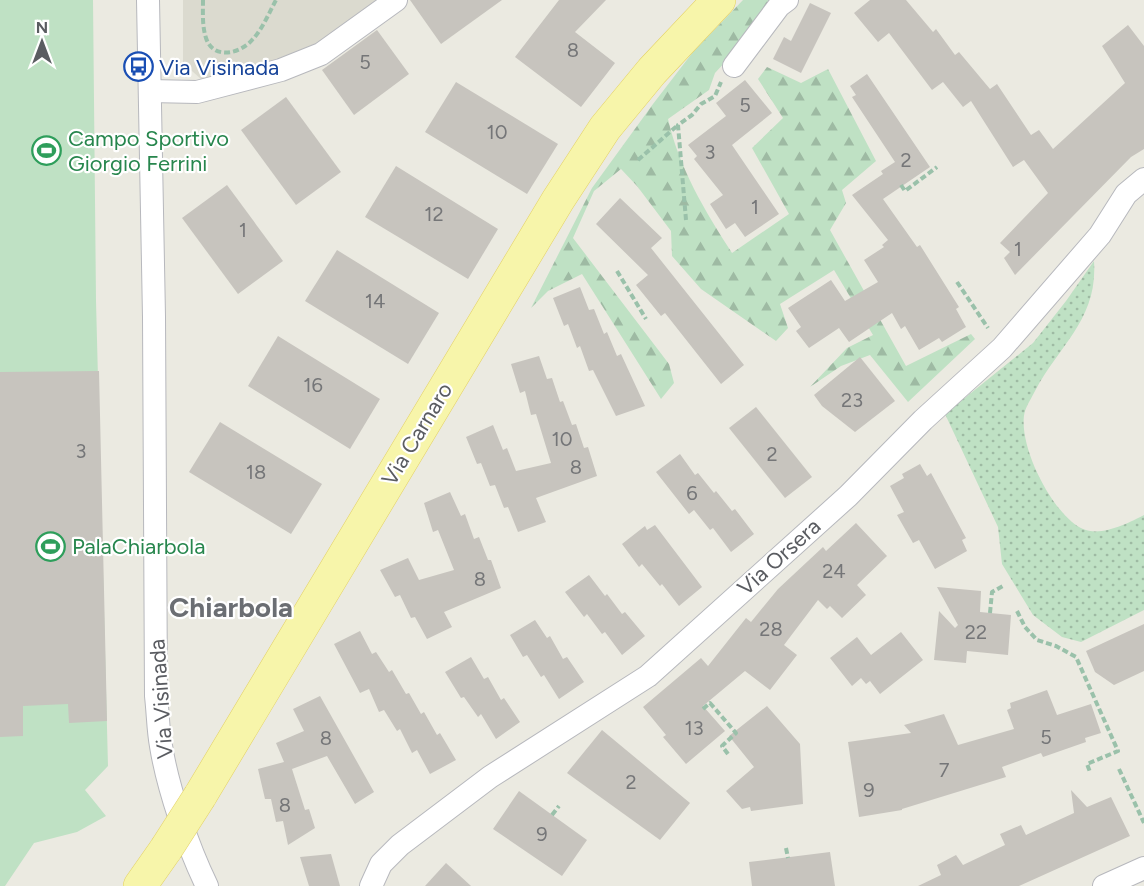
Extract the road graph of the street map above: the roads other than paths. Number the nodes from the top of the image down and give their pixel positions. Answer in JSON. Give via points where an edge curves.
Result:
{"nodes":[{"id":1,"x":148,"y":0,"type":"edge"},
{"id":2,"x":396,"y":0,"type":"edge"},
{"id":3,"x":719,"y":0,"type":"edge"},
{"id":4,"x":787,"y":0,"type":"edge"},
{"id":5,"x":734,"y":66,"type":"road end"},
{"id":6,"x":150,"y":91,"type":"junction"},
{"id":7,"x":1144,"y":178,"type":"edge"},
{"id":8,"x":1144,"y":868,"type":"edge"},
{"id":9,"x":140,"y":886,"type":"edge"},
{"id":10,"x":207,"y":886,"type":"edge"},
{"id":11,"x":371,"y":886,"type":"edge"},
{"id":12,"x":1104,"y":886,"type":"edge"}],
"edges":[{"from":1,"to":6,"type":"street","name":"Via Visinada"},
{"from":2,"to":6,"type":"street","via":[[321,54],[281,70],[197,92]]},
{"from":3,"to":9,"type":"main road","name":"Via Carnaro","bridge":true,"via":[[652,71],[581,164],[200,796]]},
{"from":4,"to":5,"type":"street"},
{"from":6,"to":10,"type":"street","name":"Via Visinada","via":[[156,696],[166,776]]},
{"from":7,"to":11,"type":"street","name":"Via Orsera","via":[[1126,194],[1100,235],[1002,348],[848,496],[648,676],[490,777],[400,845],[381,864]]},
{"from":8,"to":12,"type":"street"}]}
